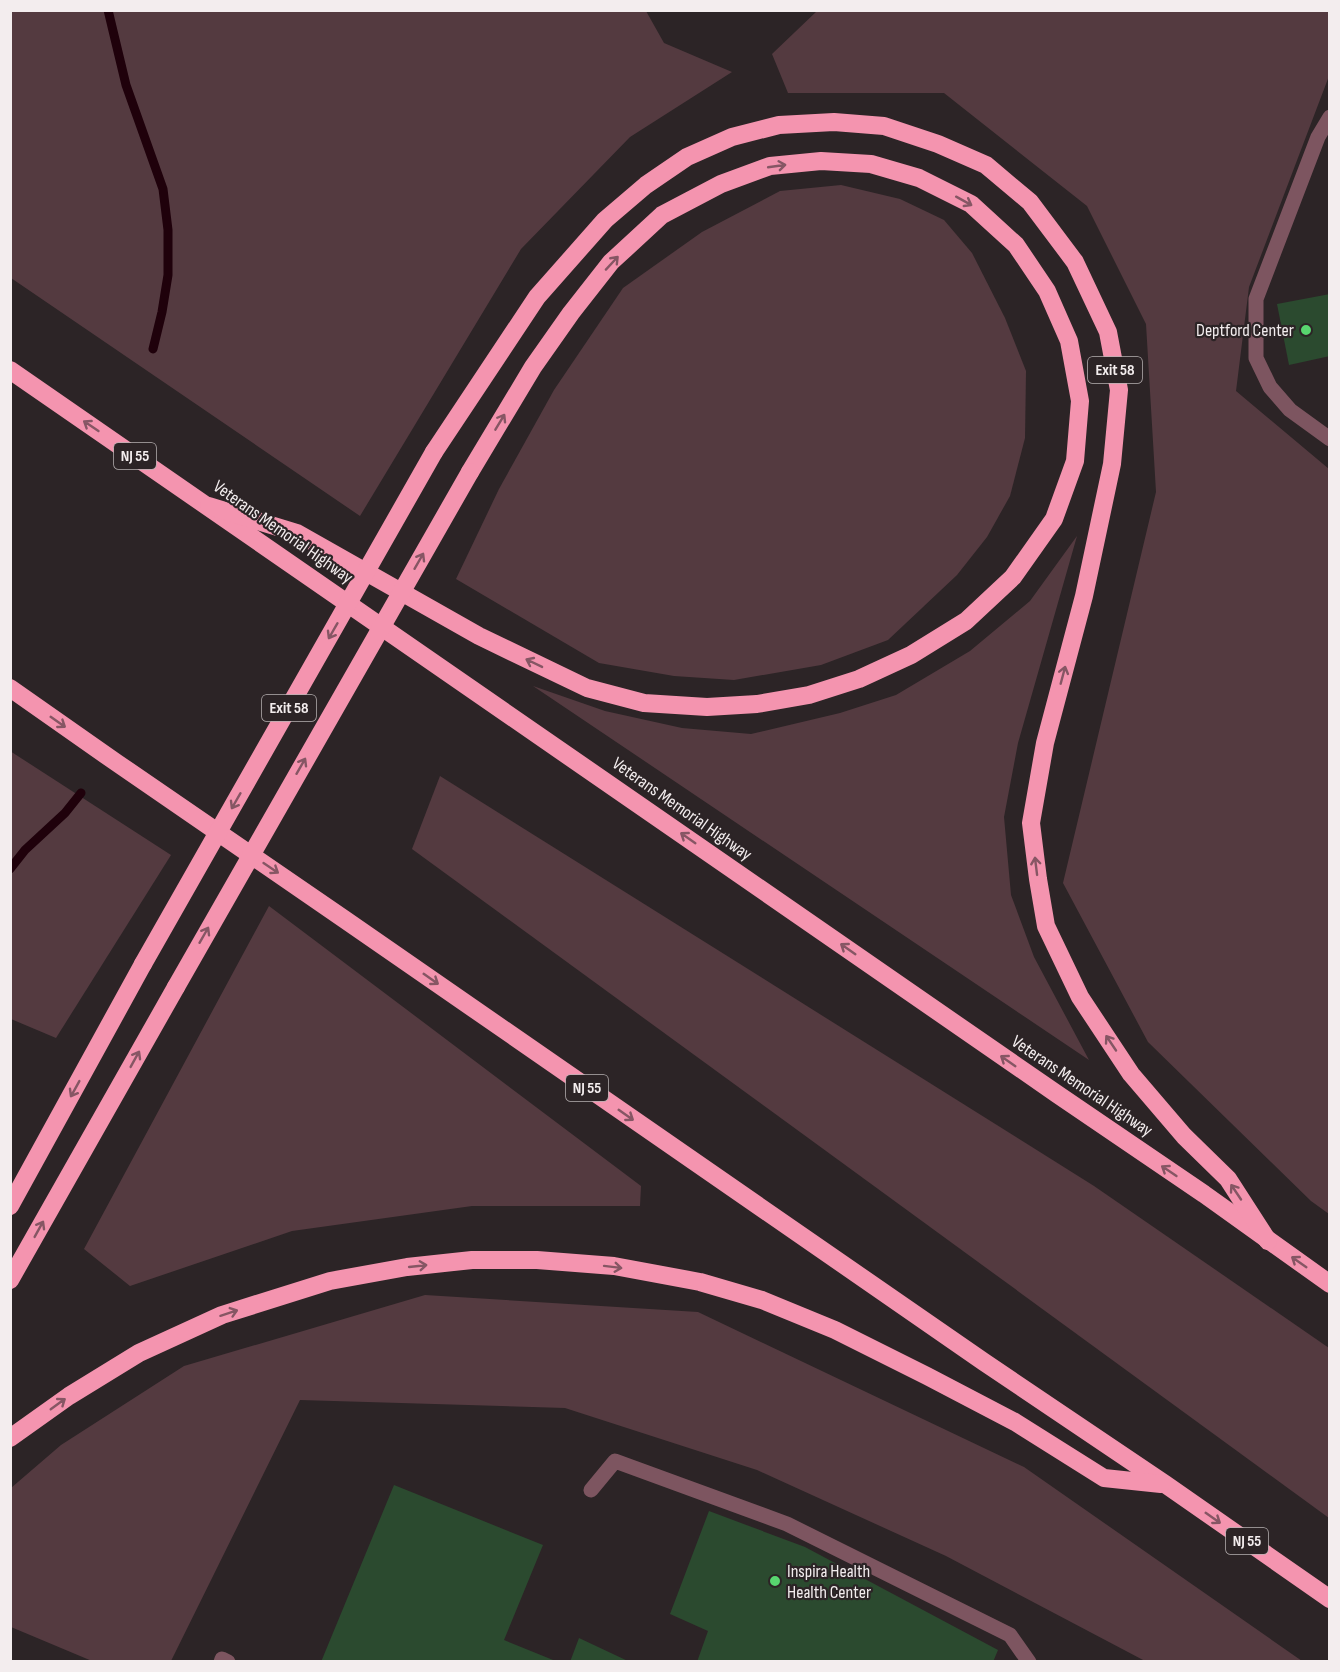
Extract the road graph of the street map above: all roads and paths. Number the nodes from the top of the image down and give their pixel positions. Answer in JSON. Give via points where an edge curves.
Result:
{"nodes":[{"id":1,"x":1329,"y":117,"type":"edge"},
{"id":2,"x":10,"y":370,"type":"edge"},
{"id":3,"x":1329,"y":439,"type":"edge"},
{"id":4,"x":209,"y":506,"type":"junction"},
{"id":5,"x":10,"y":688,"type":"edge"},
{"id":6,"x":10,"y":1206,"type":"edge"},
{"id":7,"x":1268,"y":1241,"type":"junction"},
{"id":8,"x":10,"y":1280,"type":"edge"},
{"id":9,"x":1329,"y":1284,"type":"edge"},
{"id":10,"x":10,"y":1438,"type":"edge"},
{"id":11,"x":1165,"y":1484,"type":"junction"},
{"id":12,"x":591,"y":1490,"type":"dead end"},
{"id":13,"x":1329,"y":1599,"type":"edge"},
{"id":14,"x":221,"y":1662,"type":"edge"},
{"id":15,"x":228,"y":1662,"type":"edge"},
{"id":16,"x":1029,"y":1662,"type":"edge"}],
"edges":[{"from":1,"to":3,"type":"lane","via":[[1256,299],[1256,358],[1270,387],[1290,410]]},
{"from":4,"to":2,"type":"highway","name":"Veterans Memorial Highway","number":"NJ 55","one_way":true},
{"from":7,"to":4,"type":"highway","name":"Veterans Memorial Highway","number":"NJ 55","one_way":true},
{"from":8,"to":4,"type":"highway","one_way":true,"bridge":true,"via":[[176,987],[470,472],[532,368],[611,262],[662,215],[721,184],[770,166],[821,161],[871,164],[920,178],[971,204],[1016,245],[1047,291],[1069,341],[1080,401],[1075,462],[1054,519],[1013,577],[966,621],[911,655],[859,679],[809,695],[757,704],[707,707],[644,703],[587,688],[479,636],[297,533]]},
{"from":5,"to":11,"type":"highway","number":"NJ 55","one_way":true},
{"from":7,"to":6,"type":"highway","number":"Exit 58","one_way":true,"bridge":true,"via":[[1228,1179],[1184,1136],[1131,1074],[1080,997],[1046,926],[1031,823],[1045,743],[1084,596],[1112,464],[1119,390],[1108,332],[1075,262],[1030,202],[986,165],[884,126],[834,122],[779,125],[732,137],[687,157],[605,220],[537,297],[434,452]]},
{"from":9,"to":7,"type":"highway","name":"Veterans Memorial Highway","number":"NJ 55","one_way":true},
{"from":10,"to":11,"type":"highway","one_way":true,"via":[[139,1353],[222,1315],[330,1281],[396,1269],[472,1260],[537,1260],[614,1266],[700,1282],[762,1300],[836,1330],[927,1376],[1015,1422],[1104,1478]]},
{"from":11,"to":13,"type":"highway","number":"NJ 55","one_way":true},
{"from":12,"to":16,"type":"lane","via":[[615,1461],[787,1524],[1010,1635]]},
{"from":14,"to":15,"type":"lane"}]}
